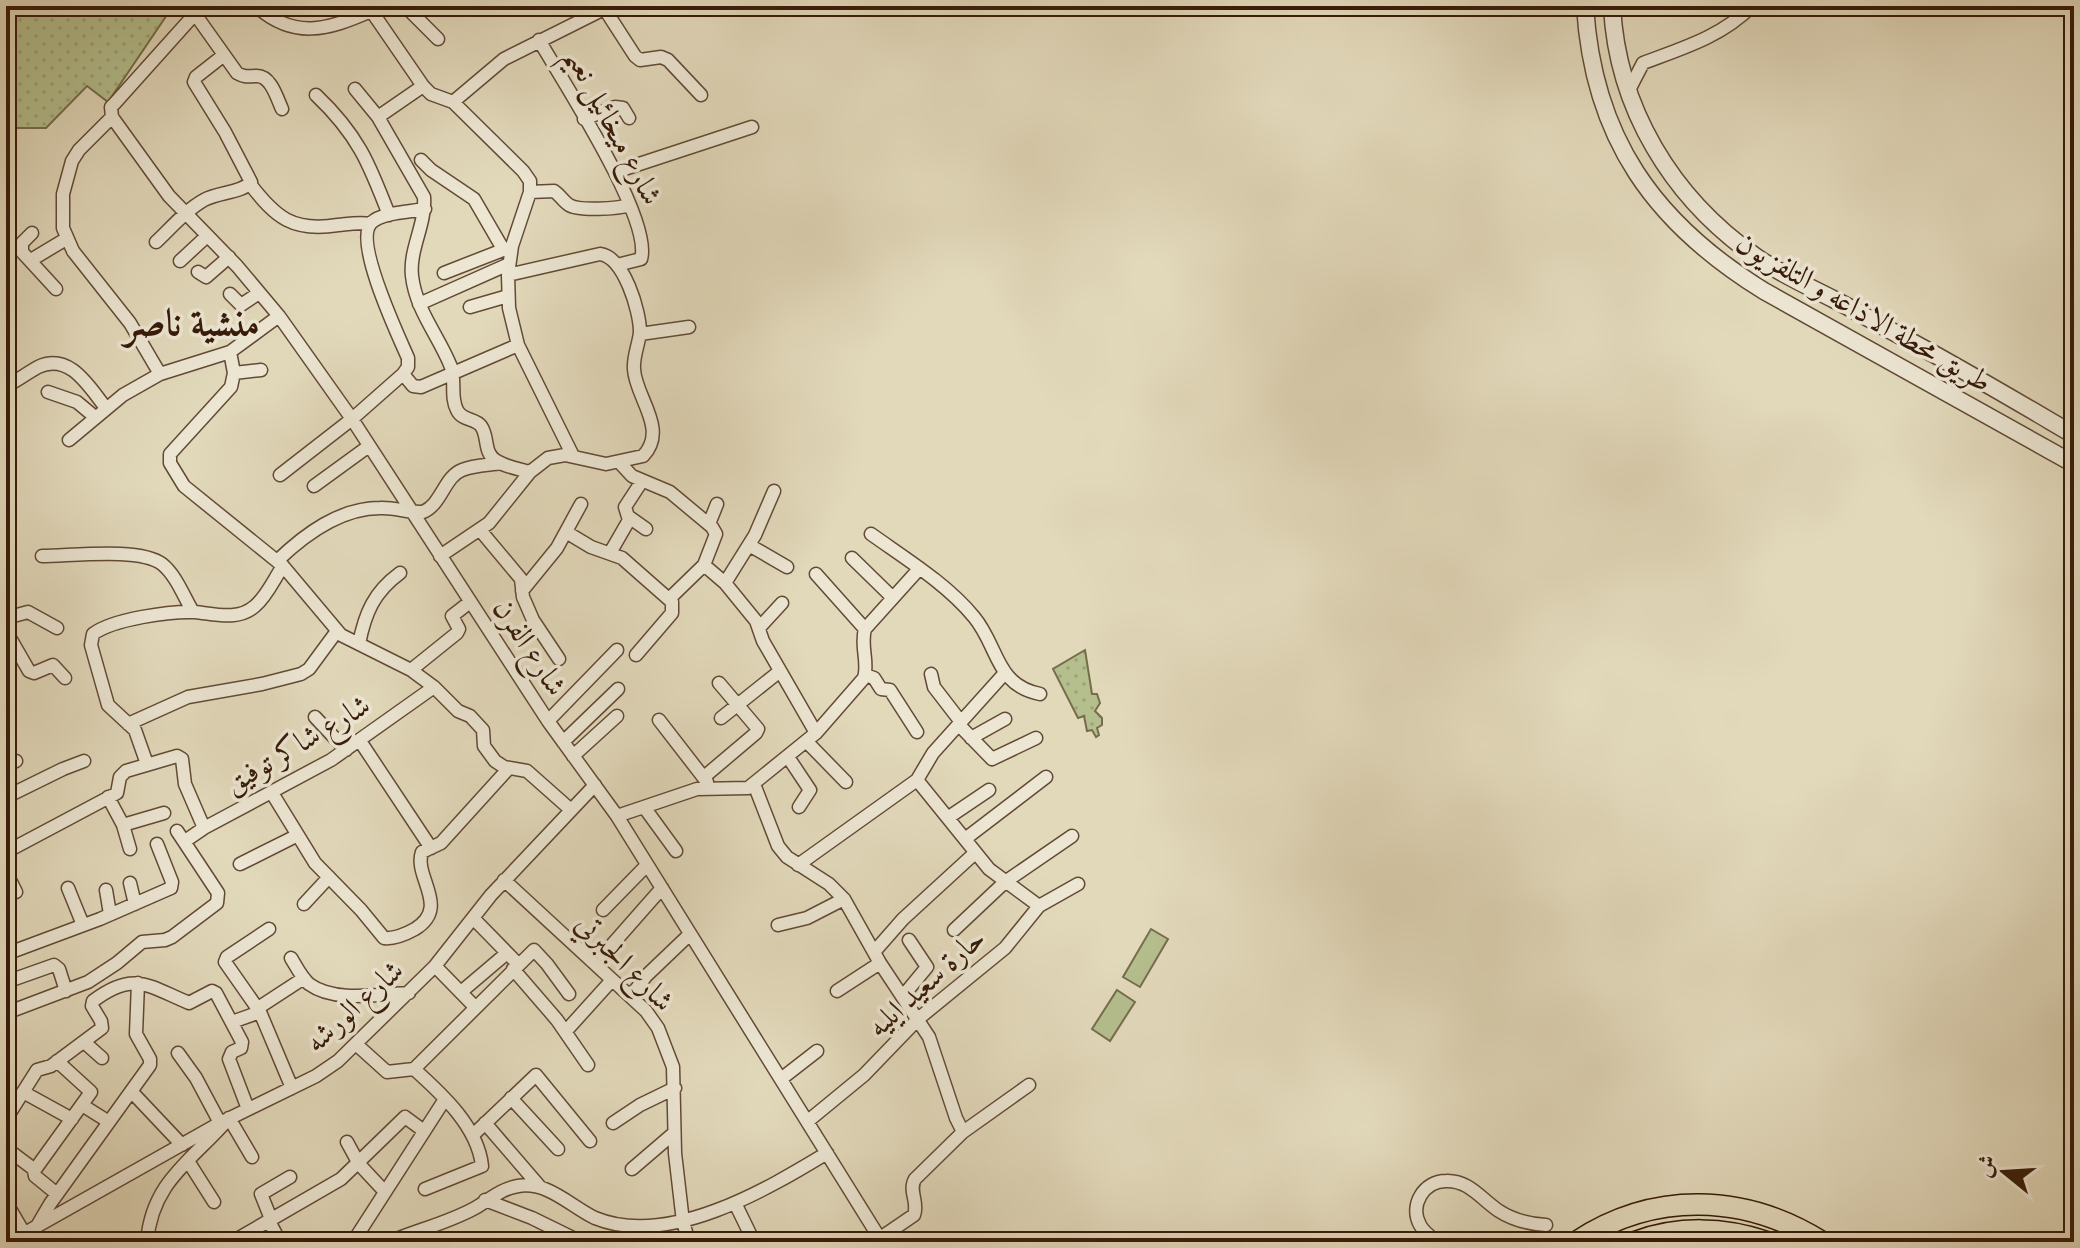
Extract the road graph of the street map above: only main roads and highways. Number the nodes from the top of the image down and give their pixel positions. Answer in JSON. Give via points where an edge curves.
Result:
{"nodes":[{"id":1,"x":1576,"y":1242,"type":"edge"},
{"id":2,"x":1635,"y":1242,"type":"edge"},
{"id":3,"x":1767,"y":1242,"type":"edge"},
{"id":4,"x":1822,"y":1242,"type":"edge"}],
"edges":[{"from":1,"to":4,"type":"main road","via":[[1626,1215],[1690,1203],[1757,1214]]},
{"from":2,"to":3,"type":"main road","via":[[1705,1230]]}]}
